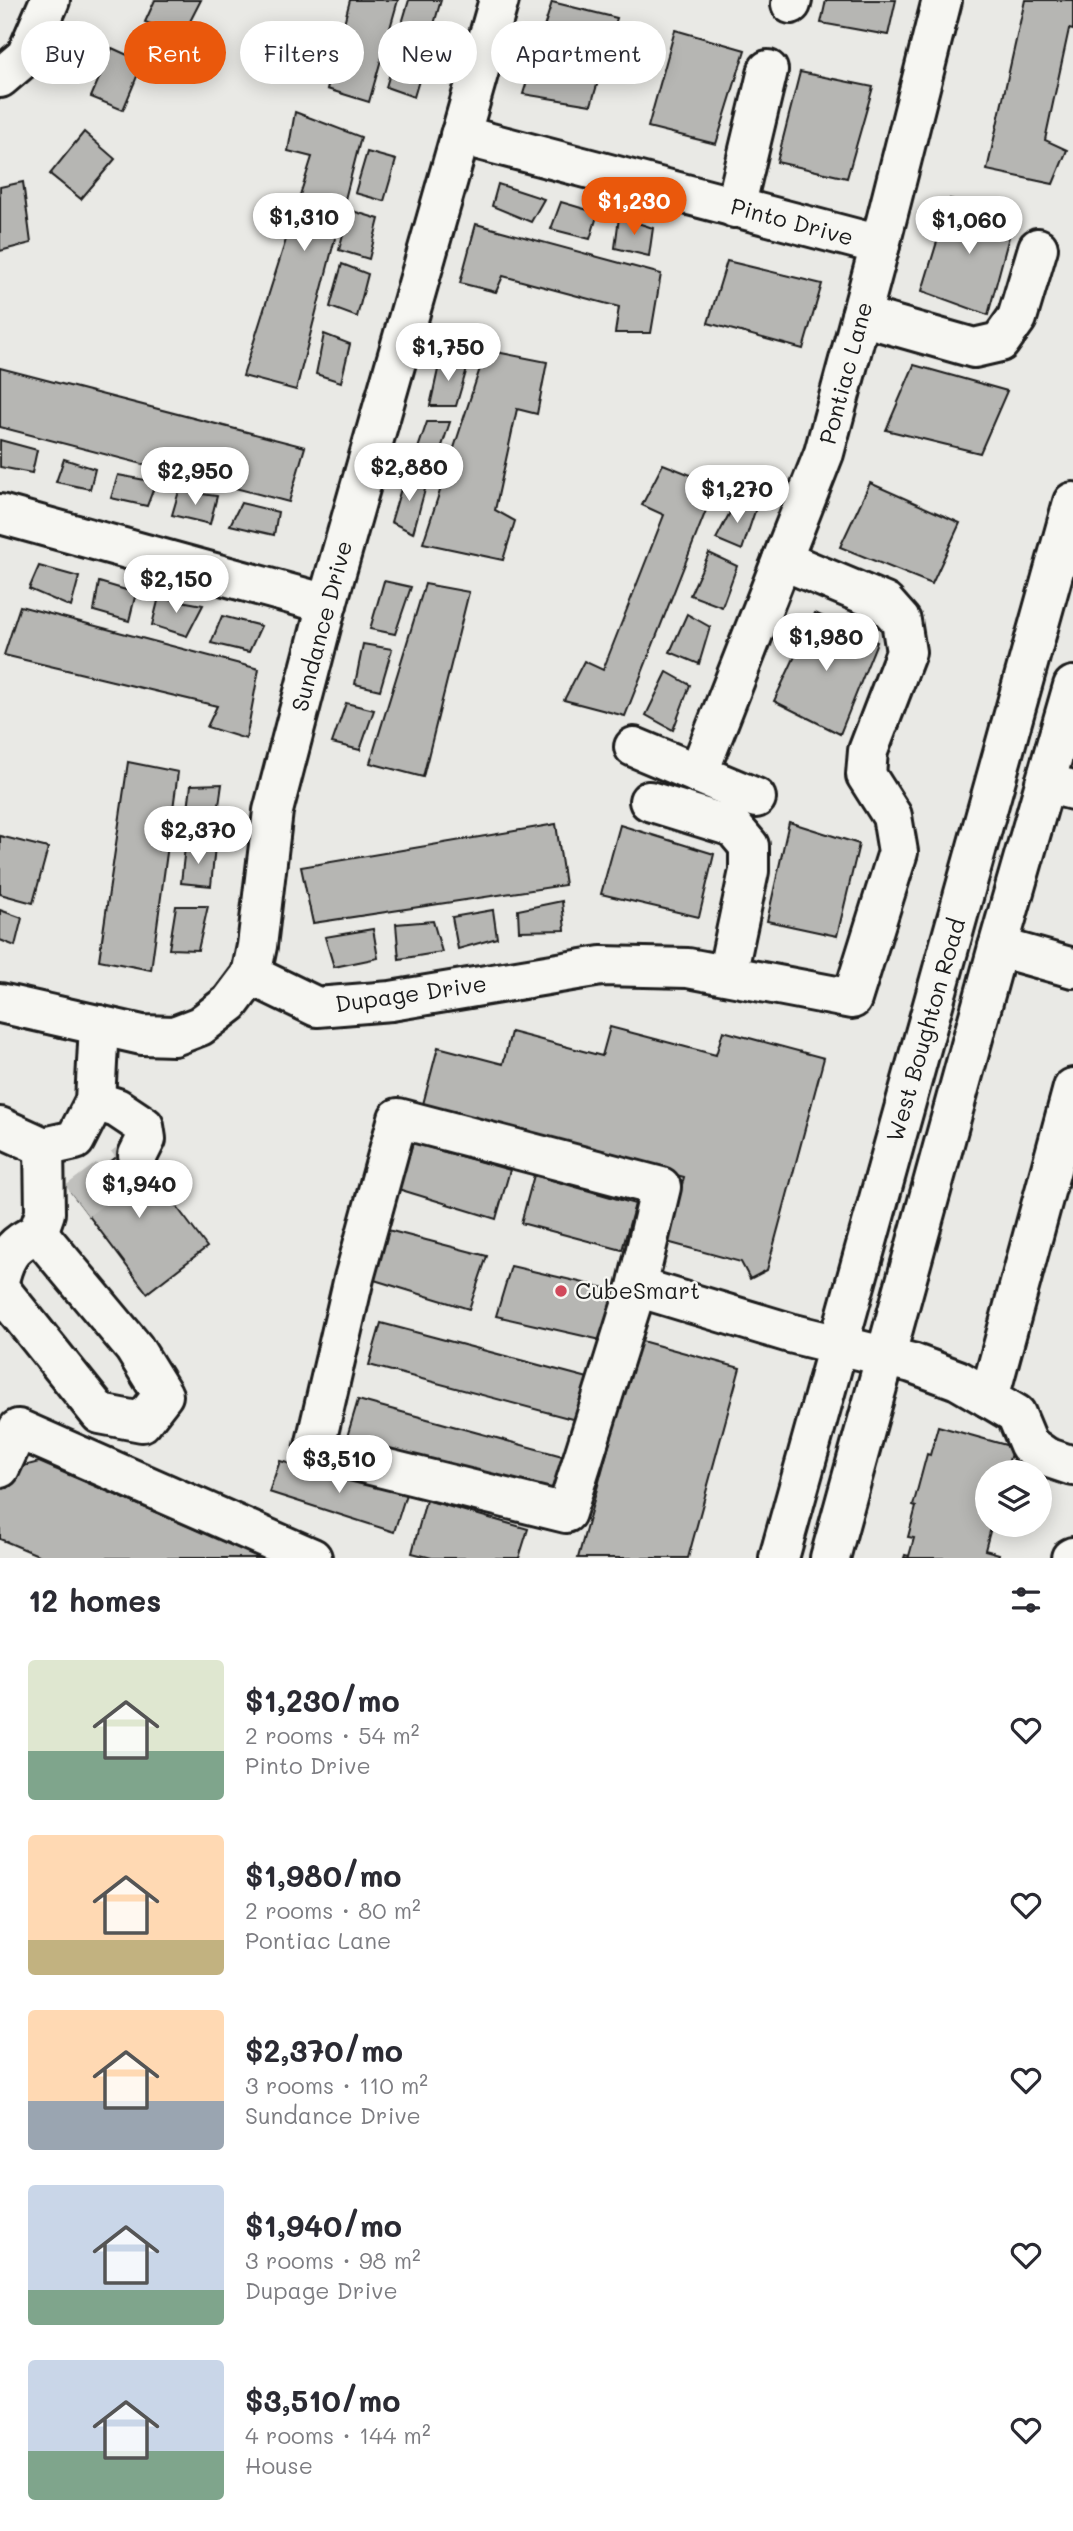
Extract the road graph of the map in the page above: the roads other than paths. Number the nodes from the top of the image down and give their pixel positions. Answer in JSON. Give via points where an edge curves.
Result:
{"nodes":[{"id":1,"x":50,"y":0,"type":"edge"},
{"id":2,"x":499,"y":0,"type":"edge"},
{"id":3,"x":942,"y":0,"type":"edge"},
{"id":4,"x":768,"y":70,"type":"dead end"},
{"id":5,"x":0,"y":78,"type":"edge"},
{"id":6,"x":460,"y":135,"type":"junction"},
{"id":7,"x":735,"y":208,"type":"junction"},
{"id":8,"x":880,"y":245,"type":"junction"},
{"id":9,"x":1038,"y":248,"type":"dead end"},
{"id":10,"x":861,"y":316,"type":"junction"},
{"id":11,"x":1073,"y":502,"type":"edge"},
{"id":12,"x":0,"y":514,"type":"edge"},
{"id":13,"x":782,"y":561,"type":"junction"},
{"id":14,"x":327,"y":604,"type":"junction"},
{"id":15,"x":1073,"y":686,"type":"edge"},
{"id":16,"x":634,"y":747,"type":"dead end"},
{"id":17,"x":698,"y":774,"type":"junction"},
{"id":18,"x":1059,"y":787,"type":"edge"},
{"id":19,"x":756,"y":798,"type":"dead end"},
{"id":20,"x":649,"y":801,"type":"dead end"},
{"id":21,"x":998,"y":947,"type":"junction"},
{"id":22,"x":1073,"y":968,"type":"edge"},
{"id":23,"x":251,"y":975,"type":"junction"},
{"id":24,"x":727,"y":975,"type":"junction"},
{"id":25,"x":0,"y":1003,"type":"edge"},
{"id":26,"x":99,"y":1025,"type":"junction"},
{"id":27,"x":1073,"y":1088,"type":"edge"},
{"id":28,"x":95,"y":1101,"type":"junction"},
{"id":29,"x":0,"y":1127,"type":"edge"},
{"id":30,"x":44,"y":1147,"type":"junction"},
{"id":31,"x":138,"y":1154,"type":"dead end"},
{"id":32,"x":53,"y":1216,"type":"junction"},
{"id":33,"x":2,"y":1274,"type":"edge"},
{"id":34,"x":637,"y":1287,"type":"junction"},
{"id":35,"x":838,"y":1344,"type":"junction"},
{"id":36,"x":885,"y":1357,"type":"junction"},
{"id":37,"x":989,"y":1398,"type":"junction"},
{"id":38,"x":1073,"y":1466,"type":"edge"},
{"id":39,"x":0,"y":1468,"type":"edge"},
{"id":40,"x":312,"y":1558,"type":"edge"},
{"id":41,"x":779,"y":1558,"type":"edge"},
{"id":42,"x":830,"y":1558,"type":"edge"}],
"edges":[{"from":1,"to":5,"type":"street","via":[[26,56]]},
{"from":2,"to":6,"type":"street","name":"Sundance Drive"},
{"from":3,"to":8,"type":"street","name":"Pontiac Lane"},
{"from":4,"to":7,"type":"street"},
{"from":6,"to":7,"type":"street","name":"Pinto Drive"},
{"from":6,"to":14,"type":"street","name":"Sundance Drive"},
{"from":7,"to":8,"type":"street","name":"Pinto Drive"},
{"from":8,"to":10,"type":"street","name":"Pontiac Lane"},
{"from":9,"to":10,"type":"street","via":[[1017,318],[1000,342],[974,348]]},
{"from":10,"to":13,"type":"street","name":"Pontiac Lane","via":[[824,453]]},
{"from":11,"to":35,"type":"street","name":"West Boughton Road"},
{"from":12,"to":14,"type":"street"},
{"from":13,"to":17,"type":"street","name":"Pontiac Lane"},
{"from":13,"to":24,"type":"street","name":"Dupage Drive","via":[[885,603],[901,621],[906,652],[868,751],[866,775],[892,816],[898,852],[852,999]]},
{"from":14,"to":23,"type":"street","name":"Sundance Drive","via":[[273,811]]},
{"from":15,"to":18,"type":"street","name":"West Boughton Road"},
{"from":16,"to":17,"type":"street"},
{"from":17,"to":19,"type":"street"},
{"from":18,"to":21,"type":"street","name":"West Boughton Road"},
{"from":20,"to":24,"type":"street","via":[[733,827],[749,846],[749,871]]},
{"from":21,"to":22,"type":"street"},
{"from":21,"to":36,"type":"street","name":"West Boughton Road"},
{"from":23,"to":24,"type":"street","name":"Dupage Drive","via":[[317,1007],[391,1001],[601,966],[688,968]]},
{"from":23,"to":26,"type":"street","via":[[230,1003],[200,1026],[174,1036],[142,1035]]},
{"from":25,"to":26,"type":"street"},
{"from":26,"to":28,"type":"street"},
{"from":27,"to":37,"type":"street"},
{"from":28,"to":30,"type":"street","via":[[75,1140]]},
{"from":28,"to":31,"type":"street","via":[[117,1108],[144,1126],[145,1139]]},
{"from":29,"to":30,"type":"street"},
{"from":30,"to":32,"type":"street"},
{"from":32,"to":33,"type":"street","via":[[24,1239]]},
{"from":32,"to":33,"type":"street","via":[[163,1395],[142,1422],[100,1413]]},
{"from":34,"to":34,"type":"street","via":[[661,1187],[398,1118],[354,1278],[314,1451],[566,1513]]},
{"from":34,"to":35,"type":"street"},
{"from":35,"to":36,"type":"street"},
{"from":35,"to":41,"type":"street","name":"West Boughton Road"},
{"from":36,"to":37,"type":"street","via":[[958,1380]]},
{"from":36,"to":42,"type":"street","name":"West Boughton Road"},
{"from":37,"to":38,"type":"street","via":[[1016,1414],[1029,1445],[1045,1457]]},
{"from":39,"to":40,"type":"street","via":[[18,1429]]}]}
